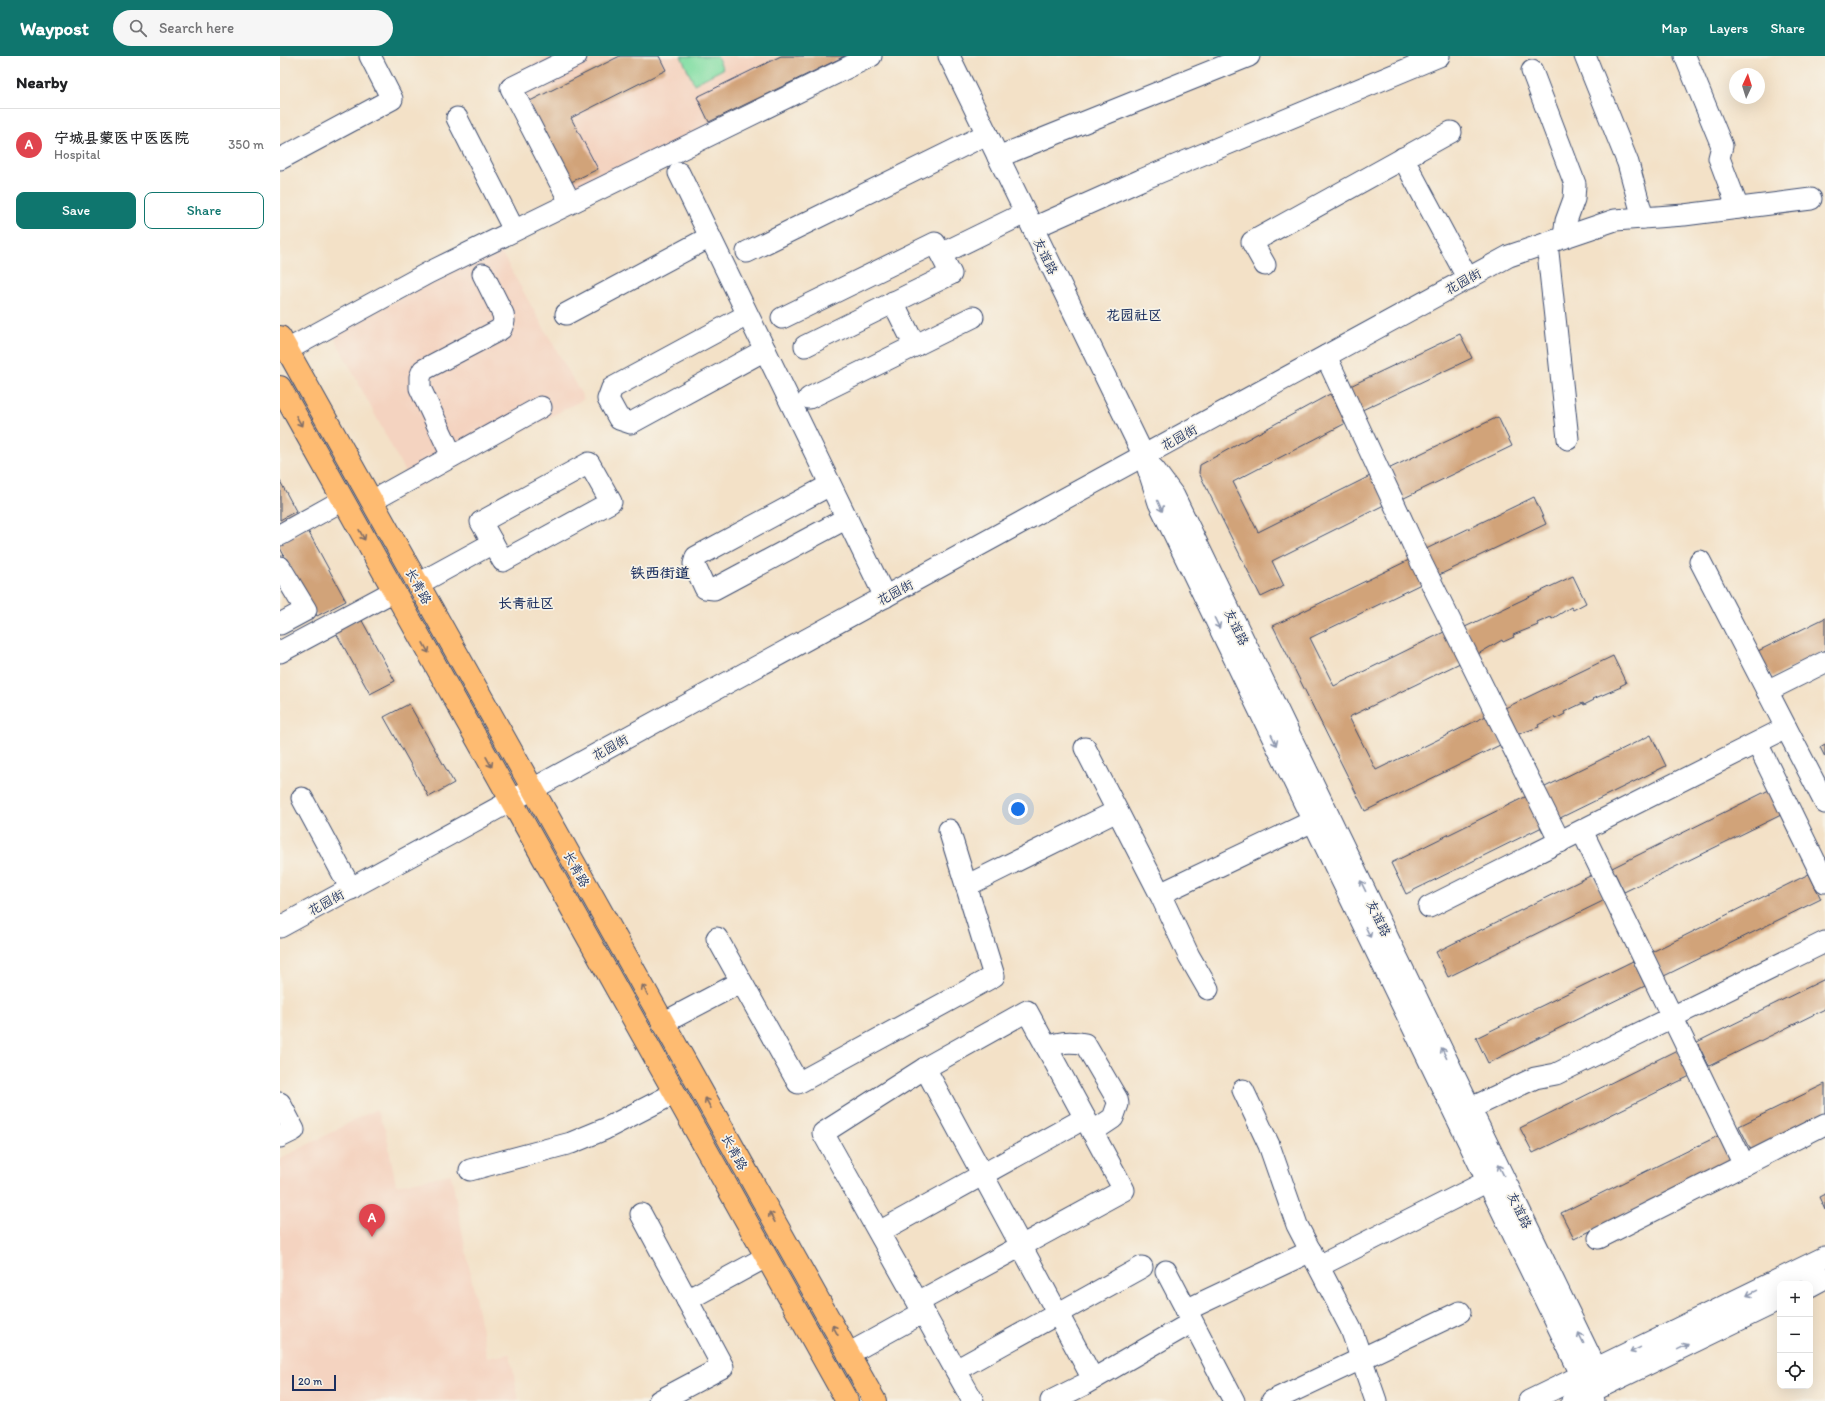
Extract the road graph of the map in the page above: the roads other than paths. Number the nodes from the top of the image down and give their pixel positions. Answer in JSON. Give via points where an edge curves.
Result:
{"nodes":[{"id":1,"x":370,"y":56,"type":"edge"},
{"id":2,"x":576,"y":56,"type":"edge"},
{"id":3,"x":871,"y":56,"type":"edge"},
{"id":4,"x":949,"y":56,"type":"edge"},
{"id":5,"x":1250,"y":56,"type":"edge"},
{"id":6,"x":1440,"y":56,"type":"edge"},
{"id":7,"x":1585,"y":56,"type":"edge"},
{"id":8,"x":1685,"y":56,"type":"edge"},
{"id":9,"x":1532,"y":71,"type":"dead end"},
{"id":10,"x":457,"y":118,"type":"dead end"},
{"id":11,"x":1451,"y":132,"type":"dead end"},
{"id":12,"x":987,"y":134,"type":"junction"},
{"id":13,"x":998,"y":156,"type":"junction"},
{"id":14,"x":1403,"y":158,"type":"junction"},
{"id":15,"x":280,"y":159,"type":"edge"},
{"id":16,"x":679,"y":173,"type":"dead end"},
{"id":17,"x":1811,"y":199,"type":"dead end"},
{"id":18,"x":570,"y":202,"type":"junction"},
{"id":19,"x":1738,"y":208,"type":"junction"},
{"id":20,"x":1643,"y":218,"type":"junction"},
{"id":21,"x":1029,"y":220,"type":"junction"},
{"id":22,"x":514,"y":230,"type":"junction"},
{"id":23,"x":710,"y":237,"type":"junction"},
{"id":24,"x":1556,"y":240,"type":"junction"},
{"id":25,"x":747,"y":252,"type":"dead end"},
{"id":26,"x":941,"y":254,"type":"junction"},
{"id":27,"x":1265,"y":265,"type":"dead end"},
{"id":28,"x":483,"y":274,"type":"dead end"},
{"id":29,"x":1468,"y":279,"type":"junction"},
{"id":30,"x":894,"y":302,"type":"junction"},
{"id":31,"x":566,"y":314,"type":"dead end"},
{"id":32,"x":748,"y":315,"type":"junction"},
{"id":33,"x":973,"y":317,"type":"dead end"},
{"id":34,"x":782,"y":318,"type":"dead end"},
{"id":35,"x":284,"y":343,"type":"edge"},
{"id":36,"x":805,"y":346,"type":"dead end"},
{"id":37,"x":915,"y":346,"type":"junction"},
{"id":38,"x":765,"y":350,"type":"junction"},
{"id":39,"x":1326,"y":356,"type":"junction"},
{"id":40,"x":280,"y":387,"type":"edge"},
{"id":41,"x":809,"y":398,"type":"dead end"},
{"id":42,"x":541,"y":407,"type":"dead end"},
{"id":43,"x":1568,"y":439,"type":"dead end"},
{"id":44,"x":452,"y":456,"type":"junction"},
{"id":45,"x":1144,"y":456,"type":"junction"},
{"id":46,"x":830,"y":485,"type":"junction"},
{"id":47,"x":343,"y":500,"type":"junction"},
{"id":48,"x":372,"y":501,"type":"junction"},
{"id":49,"x":847,"y":518,"type":"junction"},
{"id":50,"x":280,"y":535,"type":"edge"},
{"id":51,"x":493,"y":543,"type":"junction"},
{"id":52,"x":1700,"y":561,"type":"dead end"},
{"id":53,"x":280,"y":567,"type":"edge"},
{"id":54,"x":418,"y":584,"type":"junction"},
{"id":55,"x":394,"y":590,"type":"junction"},
{"id":56,"x":885,"y":597,"type":"junction"},
{"id":57,"x":280,"y":624,"type":"edge"},
{"id":58,"x":280,"y":652,"type":"edge"},
{"id":59,"x":1825,"y":662,"type":"edge"},
{"id":60,"x":1767,"y":690,"type":"junction"},
{"id":61,"x":1786,"y":728,"type":"junction"},
{"id":62,"x":1757,"y":742,"type":"junction"},
{"id":63,"x":1085,"y":748,"type":"dead end"},
{"id":64,"x":533,"y":790,"type":"junction"},
{"id":65,"x":1823,"y":796,"type":"edge"},
{"id":66,"x":302,"y":798,"type":"dead end"},
{"id":67,"x":511,"y":801,"type":"junction"},
{"id":68,"x":1118,"y":811,"type":"junction"},
{"id":69,"x":1313,"y":821,"type":"junction"},
{"id":70,"x":949,"y":830,"type":"dead end"},
{"id":71,"x":1582,"y":831,"type":"junction"},
{"id":72,"x":1560,"y":842,"type":"junction"},
{"id":73,"x":1825,"y":882,"type":"edge"},
{"id":74,"x":966,"y":886,"type":"junction"},
{"id":75,"x":352,"y":888,"type":"junction"},
{"id":76,"x":1160,"y":894,"type":"junction"},
{"id":77,"x":1430,"y":908,"type":"dead end"},
{"id":78,"x":280,"y":927,"type":"edge"},
{"id":79,"x":717,"y":938,"type":"dead end"},
{"id":80,"x":1825,"y":942,"type":"edge"},
{"id":81,"x":741,"y":982,"type":"junction"},
{"id":82,"x":1208,"y":989,"type":"dead end"},
{"id":83,"x":1672,"y":1017,"type":"junction"},
{"id":84,"x":663,"y":1023,"type":"junction"},
{"id":85,"x":1046,"y":1048,"type":"junction"},
{"id":86,"x":925,"y":1068,"type":"junction"},
{"id":87,"x":1243,"y":1090,"type":"dead end"},
{"id":88,"x":675,"y":1093,"type":"junction"},
{"id":89,"x":280,"y":1103,"type":"edge"},
{"id":90,"x":1471,"y":1108,"type":"junction"},
{"id":91,"x":1825,"y":1124,"type":"edge"},
{"id":92,"x":1089,"y":1125,"type":"junction"},
{"id":93,"x":280,"y":1137,"type":"edge"},
{"id":94,"x":1744,"y":1165,"type":"junction"},
{"id":95,"x":470,"y":1170,"type":"dead end"},
{"id":96,"x":982,"y":1175,"type":"junction"},
{"id":97,"x":1488,"y":1182,"type":"junction"},
{"id":98,"x":641,"y":1214,"type":"dead end"},
{"id":99,"x":879,"y":1232,"type":"junction"},
{"id":100,"x":1599,"y":1238,"type":"dead end"},
{"id":101,"x":1021,"y":1247,"type":"junction"},
{"id":102,"x":766,"y":1257,"type":"junction"},
{"id":103,"x":1825,"y":1257,"type":"edge"},
{"id":104,"x":1315,"y":1258,"type":"junction"},
{"id":105,"x":1142,"y":1267,"type":"dead end"},
{"id":106,"x":1166,"y":1271,"type":"dead end"},
{"id":107,"x":1825,"y":1278,"type":"edge"},
{"id":108,"x":1813,"y":1284,"type":"edge"},
{"id":109,"x":687,"y":1300,"type":"junction"},
{"id":110,"x":1777,"y":1301,"type":"edge"},
{"id":111,"x":921,"y":1307,"type":"junction"},
{"id":112,"x":1460,"y":1312,"type":"dead end"},
{"id":113,"x":1057,"y":1314,"type":"junction"},
{"id":114,"x":1184,"y":1319,"type":"junction"},
{"id":115,"x":848,"y":1354,"type":"junction"},
{"id":116,"x":1362,"y":1358,"type":"junction"},
{"id":117,"x":956,"y":1370,"type":"junction"},
{"id":118,"x":1092,"y":1379,"type":"junction"},
{"id":119,"x":1590,"y":1387,"type":"edge"},
{"id":120,"x":659,"y":1401,"type":"edge"},
{"id":121,"x":847,"y":1401,"type":"edge"},
{"id":122,"x":875,"y":1401,"type":"edge"},
{"id":123,"x":973,"y":1401,"type":"edge"},
{"id":124,"x":1051,"y":1401,"type":"edge"},
{"id":125,"x":1234,"y":1401,"type":"edge"},
{"id":126,"x":1272,"y":1401,"type":"edge"},
{"id":127,"x":1376,"y":1401,"type":"edge"},
{"id":128,"x":1529,"y":1401,"type":"edge"}],
"edges":[{"from":1,"to":15,"type":"street","via":[[392,99]]},
{"from":2,"to":18,"type":"street","via":[[511,88]]},
{"from":3,"to":18,"type":"street"},
{"from":4,"to":12,"type":"street","name":"友谊路"},
{"from":5,"to":13,"type":"street"},
{"from":6,"to":21,"type":"street","via":[[1148,176]]},
{"from":7,"to":20,"type":"street","via":[[1628,163]]},
{"from":8,"to":19,"type":"street","via":[[1722,146],[1719,158]]},
{"from":9,"to":24,"type":"street","via":[[1574,184],[1574,198]]},
{"from":10,"to":22,"type":"street"},
{"from":11,"to":14,"type":"street"},
{"from":12,"to":13,"type":"street","name":"友谊路"},
{"from":12,"to":25,"type":"street"},
{"from":13,"to":21,"type":"street","name":"友谊路"},
{"from":14,"to":27,"type":"street","via":[[1252,242]]},
{"from":14,"to":29,"type":"street"},
{"from":16,"to":23,"type":"street"},
{"from":17,"to":19,"type":"street","name":"花园街"},
{"from":18,"to":22,"type":"street"},
{"from":19,"to":20,"type":"street","name":"花园街"},
{"from":20,"to":24,"type":"street","name":"花园街","via":[[1615,220]]},
{"from":21,"to":26,"type":"street"},
{"from":21,"to":45,"type":"street","name":"友谊路"},
{"from":22,"to":35,"type":"street"},
{"from":23,"to":31,"type":"street"},
{"from":23,"to":32,"type":"street"},
{"from":24,"to":29,"type":"street","name":"花园街","via":[[1509,256]]},
{"from":24,"to":43,"type":"street"},
{"from":26,"to":30,"type":"street","via":[[951,274]]},
{"from":26,"to":34,"type":"street","via":[[935,242]]},
{"from":28,"to":44,"type":"street","via":[[503,314],[502,329],[423,370],[420,377],[420,388]]},
{"from":29,"to":39,"type":"street","name":"花园街"},
{"from":30,"to":36,"type":"street"},
{"from":30,"to":37,"type":"street"},
{"from":32,"to":38,"type":"street"},
{"from":32,"to":38,"type":"street","via":[[612,388],[608,399],[619,419],[631,423]]},
{"from":33,"to":37,"type":"street"},
{"from":35,"to":48,"type":"main road","name":"长青路"},
{"from":37,"to":41,"type":"street"},
{"from":38,"to":46,"type":"street"},
{"from":39,"to":45,"type":"street","name":"花园街"},
{"from":39,"to":72,"type":"street","via":[[1422,564]]},
{"from":40,"to":47,"type":"main road","name":"长青路","one_way":true},
{"from":42,"to":44,"type":"street"},
{"from":44,"to":48,"type":"street"},
{"from":45,"to":56,"type":"street","name":"花园街"},
{"from":45,"to":69,"type":"street","name":"友谊路","one_way":true,"via":[[1159,503]]},
{"from":90,"to":45,"type":"street","name":"友谊路","one_way":true,"via":[[1174,496]]},
{"from":46,"to":49,"type":"street"},
{"from":46,"to":49,"type":"street","via":[[696,557],[694,564],[705,588],[714,589]]},
{"from":47,"to":50,"type":"street"},
{"from":47,"to":55,"type":"main road","name":"长青路","one_way":true},
{"from":48,"to":54,"type":"main road","name":"长青路"},
{"from":49,"to":56,"type":"street"},
{"from":51,"to":51,"type":"street","via":[[503,561],[611,502],[589,463],[481,522]]},
{"from":51,"to":54,"type":"street"},
{"from":52,"to":60,"type":"street"},
{"from":53,"to":57,"type":"street","via":[[306,610]]},
{"from":54,"to":64,"type":"main road","name":"长青路"},
{"from":55,"to":58,"type":"street"},
{"from":55,"to":67,"type":"main road","name":"长青路","one_way":true},
{"from":56,"to":64,"type":"street","name":"花园街"},
{"from":59,"to":60,"type":"street"},
{"from":60,"to":61,"type":"street"},
{"from":61,"to":62,"type":"street"},
{"from":61,"to":65,"type":"street"},
{"from":62,"to":71,"type":"street"},
{"from":62,"to":73,"type":"street"},
{"from":63,"to":68,"type":"street"},
{"from":64,"to":67,"type":"street","name":"花园街"},
{"from":84,"to":64,"type":"main road","name":"长青路","one_way":true},
{"from":66,"to":75,"type":"street"},
{"from":67,"to":75,"type":"street","name":"花园街"},
{"from":67,"to":88,"type":"main road","name":"长青路"},
{"from":68,"to":74,"type":"street"},
{"from":68,"to":76,"type":"street"},
{"from":69,"to":76,"type":"street"},
{"from":69,"to":97,"type":"street","name":"友谊路","one_way":true},
{"from":70,"to":74,"type":"street"},
{"from":71,"to":72,"type":"street"},
{"from":71,"to":83,"type":"street"},
{"from":72,"to":77,"type":"street"},
{"from":74,"to":81,"type":"street","via":[[994,976],[798,1083]]},
{"from":75,"to":78,"type":"street","name":"花园街"},
{"from":76,"to":82,"type":"street","via":[[1189,956]]},
{"from":79,"to":81,"type":"street"},
{"from":80,"to":83,"type":"street"},
{"from":81,"to":84,"type":"street"},
{"from":83,"to":90,"type":"street","via":[[1556,1074],[1535,1078]]},
{"from":83,"to":94,"type":"street"},
{"from":115,"to":84,"type":"main road","name":"长青路","one_way":true},
{"from":85,"to":86,"type":"street","via":[[1027,1011]]},
{"from":85,"to":92,"type":"street"},
{"from":85,"to":92,"type":"street","via":[[1067,1042],[1085,1044],[1117,1099],[1117,1110],[1113,1118]]},
{"from":86,"to":96,"type":"street"},
{"from":86,"to":99,"type":"street","via":[[823,1133]]},
{"from":87,"to":104,"type":"street","via":[[1269,1145],[1298,1225]]},
{"from":88,"to":95,"type":"street","via":[[605,1129],[570,1143]]},
{"from":88,"to":102,"type":"main road","name":"长青路"},
{"from":89,"to":93,"type":"street","via":[[294,1130]]},
{"from":119,"to":90,"type":"street","name":"友谊路","one_way":true},
{"from":91,"to":94,"type":"street"},
{"from":92,"to":96,"type":"street"},
{"from":92,"to":101,"type":"street","via":[[1124,1190]]},
{"from":94,"to":100,"type":"street"},
{"from":96,"to":99,"type":"street"},
{"from":96,"to":101,"type":"street"},
{"from":97,"to":104,"type":"street"},
{"from":97,"to":119,"type":"street","name":"友谊路"},
{"from":98,"to":109,"type":"street"},
{"from":99,"to":111,"type":"street"},
{"from":101,"to":111,"type":"street"},
{"from":101,"to":113,"type":"street"},
{"from":102,"to":109,"type":"street"},
{"from":102,"to":121,"type":"main road","name":"长青路"},
{"from":103,"to":119,"type":"street","one_way":true},
{"from":104,"to":114,"type":"street"},
{"from":104,"to":116,"type":"street","via":[[1351,1328]]},
{"from":105,"to":113,"type":"street"},
{"from":106,"to":114,"type":"street"},
{"from":107,"to":108,"type":"street"},
{"from":109,"to":120,"type":"street","via":[[723,1367]]},
{"from":119,"to":110,"type":"street","one_way":true},
{"from":111,"to":115,"type":"street"},
{"from":111,"to":117,"type":"street"},
{"from":112,"to":116,"type":"street"},
{"from":113,"to":117,"type":"street"},
{"from":113,"to":118,"type":"street"},
{"from":114,"to":118,"type":"street"},
{"from":114,"to":125,"type":"street"},
{"from":115,"to":122,"type":"main road","name":"长青路"},
{"from":116,"to":126,"type":"street"},
{"from":116,"to":127,"type":"street"},
{"from":117,"to":123,"type":"street"},
{"from":118,"to":124,"type":"street"},
{"from":119,"to":128,"type":"street"}]}
